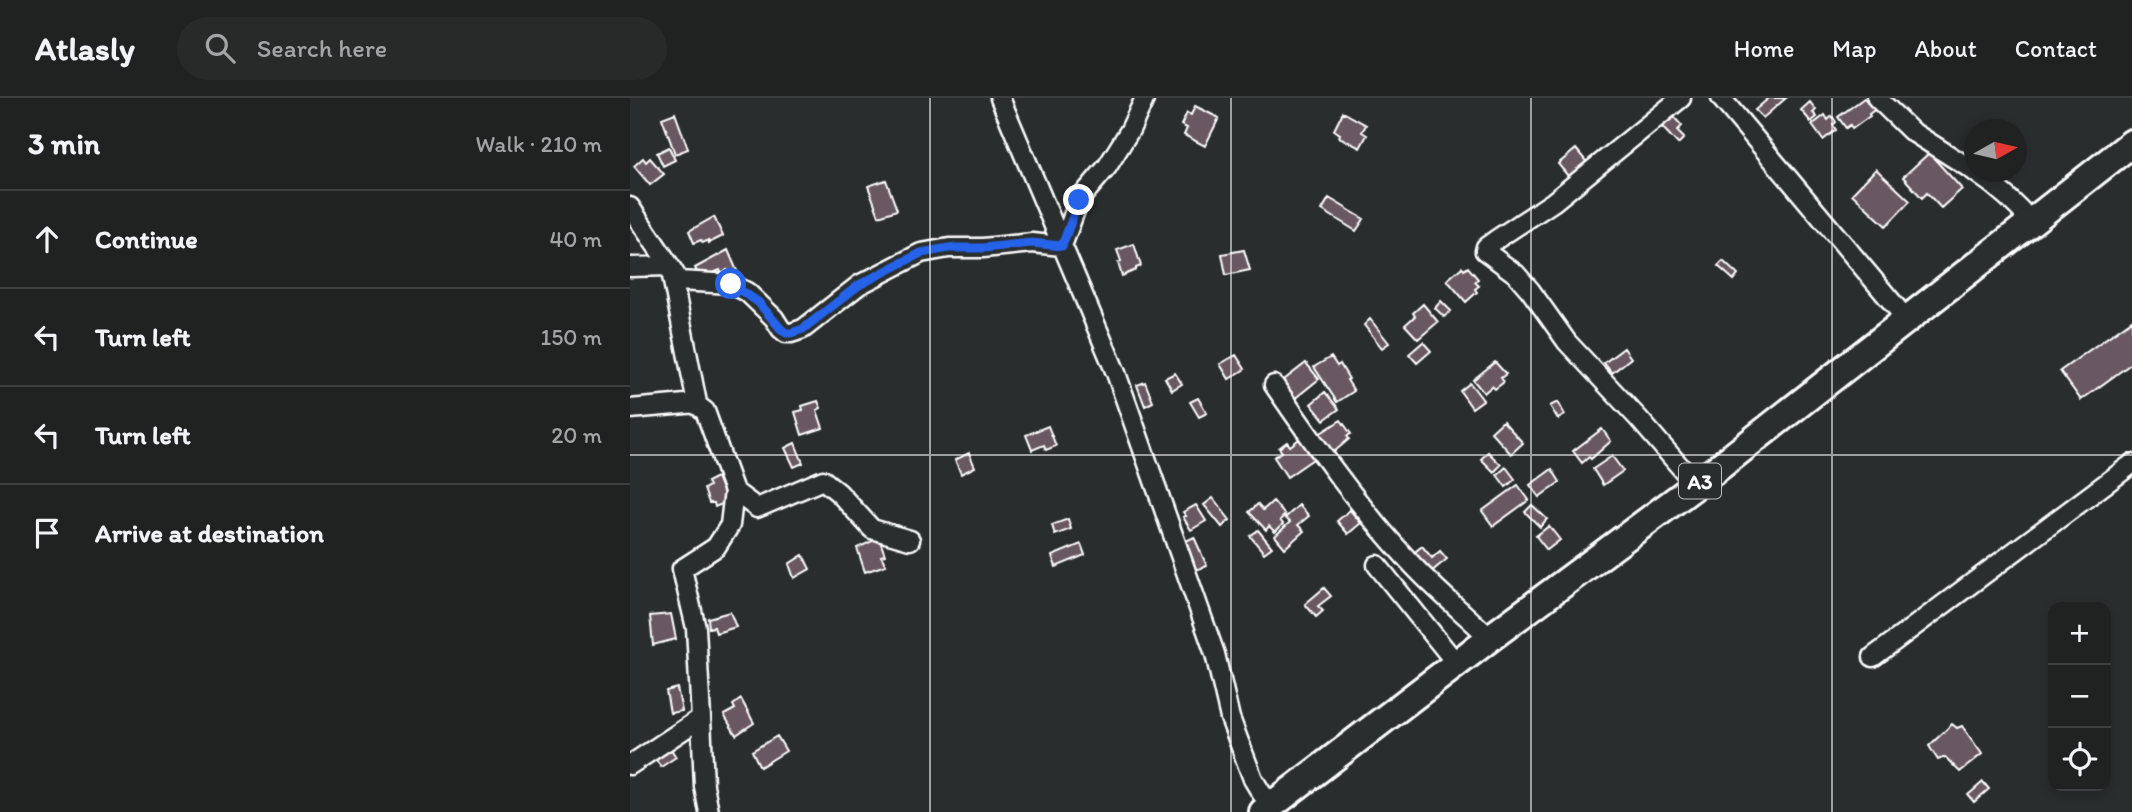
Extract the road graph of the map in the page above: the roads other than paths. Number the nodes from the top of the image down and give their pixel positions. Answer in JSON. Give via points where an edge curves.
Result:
{"nodes":[{"id":1,"x":1000,"y":98,"type":"edge"},
{"id":2,"x":1681,"y":98,"type":"edge"},
{"id":3,"x":1721,"y":98,"type":"edge"},
{"id":4,"x":1877,"y":98,"type":"edge"},
{"id":5,"x":1143,"y":100,"type":"dead end"},
{"id":6,"x":2132,"y":143,"type":"edge"},
{"id":7,"x":1964,"y":164,"type":"edge"},
{"id":8,"x":1990,"y":182,"type":"edge"},
{"id":9,"x":630,"y":207,"type":"edge"},
{"id":10,"x":2032,"y":223,"type":"junction"},
{"id":11,"x":1062,"y":246,"type":"junction"},
{"id":12,"x":670,"y":266,"type":"junction"},
{"id":13,"x":630,"y":267,"type":"edge"},
{"id":14,"x":1907,"y":320,"type":"junction"},
{"id":15,"x":1274,"y":385,"type":"dead end"},
{"id":16,"x":694,"y":403,"type":"junction"},
{"id":17,"x":630,"y":409,"type":"edge"},
{"id":18,"x":2132,"y":464,"type":"edge"},
{"id":19,"x":1696,"y":485,"type":"junction"},
{"id":20,"x":734,"y":491,"type":"junction"},
{"id":21,"x":909,"y":540,"type":"dead end"},
{"id":22,"x":1377,"y":565,"type":"dead end"},
{"id":23,"x":1490,"y":638,"type":"junction"},
{"id":24,"x":1873,"y":657,"type":"dead end"},
{"id":25,"x":1456,"y":663,"type":"junction"},
{"id":26,"x":701,"y":718,"type":"junction"},
{"id":27,"x":630,"y":765,"type":"edge"},
{"id":28,"x":1268,"y":807,"type":"edge"},
{"id":29,"x":709,"y":812,"type":"edge"}],
"edges":[{"from":1,"to":11,"type":"street"},
{"from":2,"to":19,"type":"street","via":[[1485,251],[1516,274],[1567,342]]},
{"from":3,"to":14,"type":"street"},
{"from":4,"to":7,"type":"street","via":[[1911,131]]},
{"from":5,"to":11,"type":"street","via":[[1107,167],[1079,200]]},
{"from":6,"to":10,"type":"highway","number":"A3"},
{"from":8,"to":10,"type":"street"},
{"from":9,"to":12,"type":"street"},
{"from":10,"to":14,"type":"highway","number":"A3"},
{"from":11,"to":12,"type":"street","via":[[1032,243],[921,253],[859,285],[803,329],[791,333],[781,329],[747,292],[731,284],[679,281]]},
{"from":11,"to":28,"type":"street","via":[[1116,373],[1215,654],[1230,718]]},
{"from":12,"to":13,"type":"street"},
{"from":12,"to":16,"type":"street"},
{"from":14,"to":19,"type":"highway","number":"A3"},
{"from":15,"to":23,"type":"street","via":[[1336,473],[1409,561]]},
{"from":16,"to":17,"type":"street"},
{"from":16,"to":20,"type":"street","via":[[705,411]]},
{"from":18,"to":24,"type":"street"},
{"from":19,"to":23,"type":"highway","number":"A3"},
{"from":20,"to":21,"type":"street","via":[[757,508],[823,480],[872,528]]},
{"from":20,"to":26,"type":"street","via":[[730,524],[716,547],[682,569],[695,628]]},
{"from":22,"to":25,"type":"street"},
{"from":23,"to":25,"type":"highway","number":"A3"},
{"from":25,"to":28,"type":"highway","number":"A3"},
{"from":26,"to":27,"type":"street"},
{"from":26,"to":29,"type":"street"}]}
